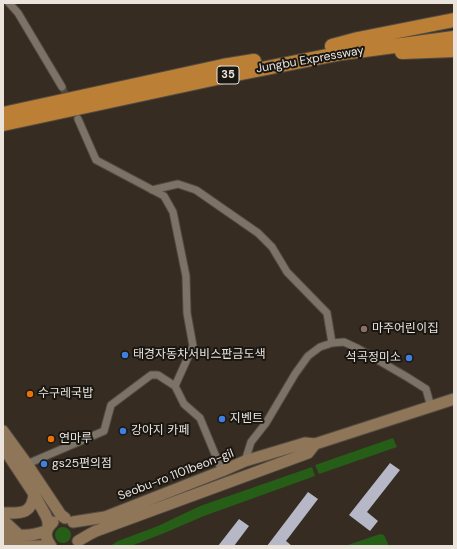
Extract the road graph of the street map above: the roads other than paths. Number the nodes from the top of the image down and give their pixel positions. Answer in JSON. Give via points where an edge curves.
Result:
{"nodes":[{"id":1,"x":9,"y":3,"type":"edge"},
{"id":2,"x":454,"y":20,"type":"edge"},
{"id":3,"x":454,"y":28,"type":"edge"},
{"id":4,"x":454,"y":38,"type":"edge"},
{"id":5,"x":337,"y":50,"type":"junction"},
{"id":6,"x":454,"y":50,"type":"edge"},
{"id":7,"x":62,"y":87,"type":"tunnel mouth"},
{"id":8,"x":3,"y":114,"type":"edge"},
{"id":9,"x":78,"y":119,"type":"tunnel mouth"},
{"id":10,"x":3,"y":124,"type":"edge"},
{"id":11,"x":152,"y":190,"type":"junction"},
{"id":12,"x":332,"y":343,"type":"junction"},
{"id":13,"x":175,"y":386,"type":"junction"},
{"id":14,"x":454,"y":399,"type":"edge"},
{"id":15,"x":431,"y":407,"type":"junction"},
{"id":16,"x":3,"y":431,"type":"edge"},
{"id":17,"x":315,"y":444,"type":"junction"},
{"id":18,"x":3,"y":447,"type":"edge"},
{"id":19,"x":246,"y":461,"type":"junction"},
{"id":20,"x":27,"y":464,"type":"junction"},
{"id":21,"x":222,"y":472,"type":"junction"},
{"id":22,"x":34,"y":494,"type":"junction"},
{"id":23,"x":3,"y":513,"type":"edge"},
{"id":24,"x":3,"y":520,"type":"edge"},
{"id":25,"x":69,"y":520,"type":"junction"},
{"id":26,"x":47,"y":529,"type":"junction"},
{"id":27,"x":3,"y":532,"type":"edge"},
{"id":28,"x":20,"y":536,"type":"junction"},
{"id":29,"x":3,"y":541,"type":"edge"},
{"id":30,"x":77,"y":545,"type":"edge"},
{"id":31,"x":29,"y":546,"type":"edge"},
{"id":32,"x":42,"y":546,"type":"edge"},
{"id":33,"x":50,"y":546,"type":"edge"}],
"edges":[{"from":1,"to":7,"type":"street","via":[[18,13]]},
{"from":2,"to":5,"type":"highway","via":[[358,39]]},
{"from":3,"to":5,"type":"highway","name":"Jungbu Expressway","number":"35","via":[[420,32]]},
{"from":4,"to":5,"type":"highway","name":"Jungbu Expressway","number":"35"},
{"from":5,"to":6,"type":"highway","via":[[360,54]]},
{"from":5,"to":8,"type":"highway","name":"Jungbu Expressway","number":"35","via":[[223,66]]},
{"from":5,"to":10,"type":"highway","name":"Jungbu Expressway","number":"35"},
{"from":9,"to":11,"type":"street","via":[[96,160]]},
{"from":11,"to":12,"type":"street","via":[[178,184],[196,190],[258,232],[272,247],[286,272],[327,313]]},
{"from":11,"to":13,"type":"street","via":[[164,196],[173,212],[186,276],[187,313],[193,346]]},
{"from":12,"to":15,"type":"street","name":"Seobu-ro 1101beon-gil","via":[[344,342],[357,348],[426,389]]},
{"from":12,"to":19,"type":"street","name":"Seobu-ro 1101beon-gil","via":[[320,347],[308,356],[266,423],[251,442]]},
{"from":13,"to":20,"type":"street","via":[[158,375],[151,375],[111,406],[104,431]]},
{"from":13,"to":21,"type":"street","via":[[184,404],[200,418]]},
{"from":14,"to":15,"type":"street"},
{"from":15,"to":17,"type":"street"},
{"from":16,"to":20,"type":"street"},
{"from":17,"to":19,"type":"street","via":[[305,443]]},
{"from":17,"to":30,"type":"street","via":[[308,453],[96,531]]},
{"from":18,"to":22,"type":"street"},
{"from":19,"to":21,"type":"street","name":"Seobu-ro 1101beon-gil"},
{"from":20,"to":25,"type":"street","via":[[60,514]]},
{"from":21,"to":25,"type":"street","name":"Seobu-ro 1101beon-gil","via":[[105,517]]},
{"from":22,"to":23,"type":"street","via":[[28,510],[21,513]]},
{"from":22,"to":26,"type":"street","via":[[48,521]]},
{"from":24,"to":28,"type":"street"},
{"from":25,"to":26,"type":"street","name":"Seobu-ro 1101beon-gil","via":[[54,520]]},
{"from":25,"to":30,"type":"street","via":[[78,528]]},
{"from":26,"to":28,"type":"street","name":"Seobu-ro 1101beon-gil","via":[[34,535]]},
{"from":26,"to":33,"type":"street"},
{"from":27,"to":28,"type":"street"},
{"from":29,"to":31,"type":"street"},
{"from":31,"to":32,"type":"street"}]}
